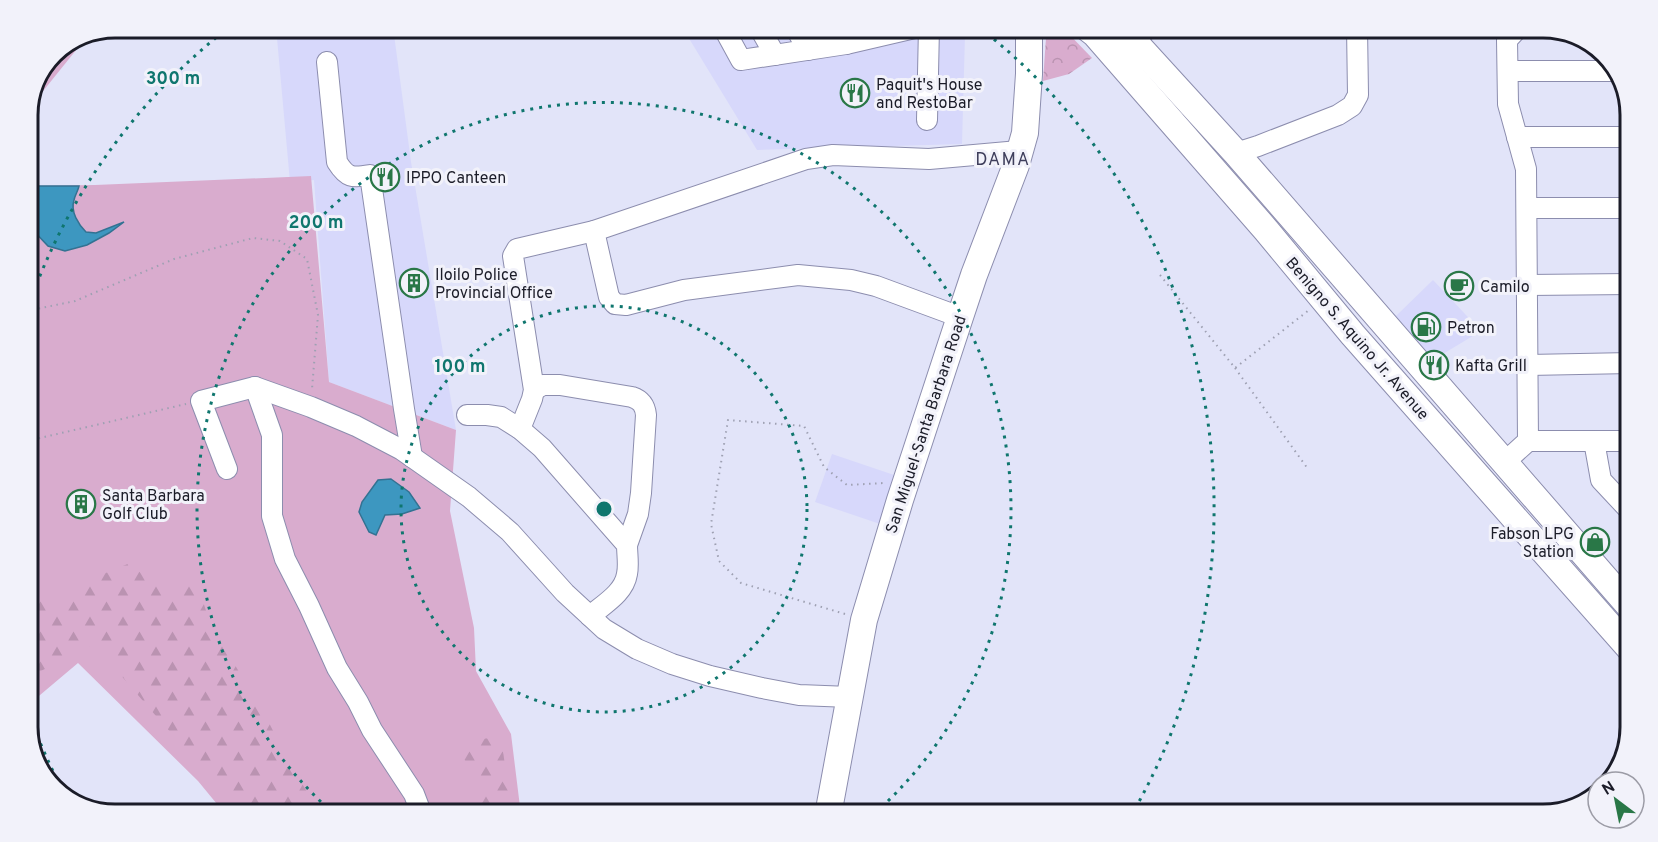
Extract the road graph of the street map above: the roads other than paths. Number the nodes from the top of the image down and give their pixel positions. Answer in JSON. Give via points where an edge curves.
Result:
{"nodes":[{"id":1,"x":729,"y":38,"type":"edge"},
{"id":2,"x":765,"y":38,"type":"edge"},
{"id":3,"x":801,"y":38,"type":"edge"},
{"id":4,"x":833,"y":38,"type":"edge"},
{"id":5,"x":872,"y":38,"type":"edge"},
{"id":6,"x":929,"y":38,"type":"edge"},
{"id":7,"x":1031,"y":38,"type":"edge"},
{"id":8,"x":1099,"y":38,"type":"edge"},
{"id":9,"x":1141,"y":38,"type":"edge"},
{"id":10,"x":1358,"y":38,"type":"edge"},
{"id":11,"x":1509,"y":38,"type":"edge"},
{"id":12,"x":846,"y":44,"type":"junction"},
{"id":13,"x":808,"y":50,"type":"junction"},
{"id":14,"x":775,"y":55,"type":"junction"},
{"id":15,"x":327,"y":62,"type":"dead end"},
{"id":16,"x":1508,"y":71,"type":"junction"},
{"id":17,"x":1607,"y":71,"type":"edge"},
{"id":18,"x":927,"y":120,"type":"dead end"},
{"id":19,"x":1517,"y":136,"type":"junction"},
{"id":20,"x":1620,"y":137,"type":"edge"},
{"id":21,"x":1019,"y":151,"type":"junction"},
{"id":22,"x":1236,"y":153,"type":"junction"},
{"id":23,"x":1527,"y":208,"type":"junction"},
{"id":24,"x":1620,"y":208,"type":"edge"},
{"id":25,"x":1287,"y":212,"type":"junction"},
{"id":26,"x":1266,"y":230,"type":"junction"},
{"id":27,"x":594,"y":231,"type":"junction"},
{"id":28,"x":1527,"y":285,"type":"junction"},
{"id":29,"x":1620,"y":285,"type":"edge"},
{"id":30,"x":960,"y":317,"type":"junction"},
{"id":31,"x":1620,"y":363,"type":"edge"},
{"id":32,"x":1528,"y":365,"type":"junction"},
{"id":33,"x":255,"y":387,"type":"junction"},
{"id":34,"x":534,"y":390,"type":"junction"},
{"id":35,"x":467,"y":415,"type":"dead end"},
{"id":36,"x":520,"y":429,"type":"junction"},
{"id":37,"x":1528,"y":441,"type":"junction"},
{"id":38,"x":1594,"y":441,"type":"junction"},
{"id":39,"x":1620,"y":441,"type":"edge"},
{"id":40,"x":412,"y":457,"type":"junction"},
{"id":41,"x":1506,"y":461,"type":"junction"},
{"id":42,"x":227,"y":469,"type":"dead end"},
{"id":43,"x":1620,"y":500,"type":"edge"},
{"id":44,"x":627,"y":545,"type":"junction"},
{"id":45,"x":1620,"y":595,"type":"edge"},
{"id":46,"x":590,"y":616,"type":"junction"},
{"id":47,"x":1620,"y":637,"type":"edge"},
{"id":48,"x":850,"y":697,"type":"junction"},
{"id":49,"x":418,"y":804,"type":"edge"},
{"id":50,"x":830,"y":804,"type":"edge"}],
"edges":[{"from":1,"to":14,"type":"street","via":[[741,60]]},
{"from":2,"to":14,"type":"street"},
{"from":3,"to":13,"type":"street"},
{"from":4,"to":12,"type":"street"},
{"from":5,"to":12,"type":"street"},
{"from":6,"to":18,"type":"street"},
{"from":7,"to":21,"type":"main road","name":"San Miguel-Santa Barbara Road","via":[[1024,133]]},
{"from":8,"to":26,"type":"main road","name":"Benigno S. Aquino Jr. Avenue"},
{"from":9,"to":22,"type":"main road","name":"Benigno S. Aquino Jr. Avenue"},
{"from":10,"to":22,"type":"street","via":[[1358,95],[1352,106],[1338,115]]},
{"from":11,"to":16,"type":"street"},
{"from":12,"to":13,"type":"street"},
{"from":13,"to":14,"type":"street"},
{"from":15,"to":40,"type":"street","via":[[337,162],[351,177],[370,175]]},
{"from":16,"to":17,"type":"street"},
{"from":16,"to":19,"type":"street","via":[[1508,104]]},
{"from":19,"to":20,"type":"street"},
{"from":19,"to":23,"type":"street","via":[[1526,169]]},
{"from":21,"to":27,"type":"street","via":[[929,159],[833,155],[806,159]]},
{"from":21,"to":30,"type":"main road","name":"San Miguel-Santa Barbara Road"},
{"from":22,"to":25,"type":"main road","name":"Benigno S. Aquino Jr. Avenue"},
{"from":23,"to":24,"type":"street"},
{"from":23,"to":28,"type":"street"},
{"from":25,"to":26,"type":"main road"},
{"from":25,"to":41,"type":"main road","name":"Benigno S. Aquino Jr. Avenue"},
{"from":26,"to":47,"type":"main road","name":"Benigno S. Aquino Jr. Avenue"},
{"from":27,"to":30,"type":"street","via":[[609,297],[615,304],[626,305],[684,290],[798,275],[876,286]]},
{"from":27,"to":34,"type":"street","via":[[522,247],[513,256]]},
{"from":28,"to":29,"type":"street"},
{"from":28,"to":32,"type":"street"},
{"from":30,"to":48,"type":"main road","name":"San Miguel-Santa Barbara Road","via":[[864,620]]},
{"from":31,"to":32,"type":"street"},
{"from":32,"to":37,"type":"street"},
{"from":33,"to":40,"type":"street","via":[[365,430]]},
{"from":33,"to":42,"type":"street","via":[[201,401]]},
{"from":33,"to":49,"type":"street","via":[[272,435],[272,516],[285,559],[337,668]]},
{"from":34,"to":36,"type":"street"},
{"from":34,"to":44,"type":"street","via":[[543,385],[567,386],[632,397],[644,406],[641,493]]},
{"from":35,"to":36,"type":"street","via":[[501,417]]},
{"from":36,"to":44,"type":"street","via":[[542,448]]},
{"from":37,"to":38,"type":"street"},
{"from":37,"to":41,"type":"street"},
{"from":38,"to":39,"type":"street"},
{"from":38,"to":43,"type":"street","via":[[1601,480]]},
{"from":40,"to":46,"type":"street","via":[[510,532]]},
{"from":41,"to":45,"type":"main road","name":"Benigno S. Aquino Jr. Avenue"},
{"from":44,"to":46,"type":"street","via":[[628,571],[621,590]]},
{"from":46,"to":48,"type":"street","via":[[637,649],[710,676],[799,695]]},
{"from":48,"to":50,"type":"main road","name":"San Miguel-Santa Barbara Road"}]}
